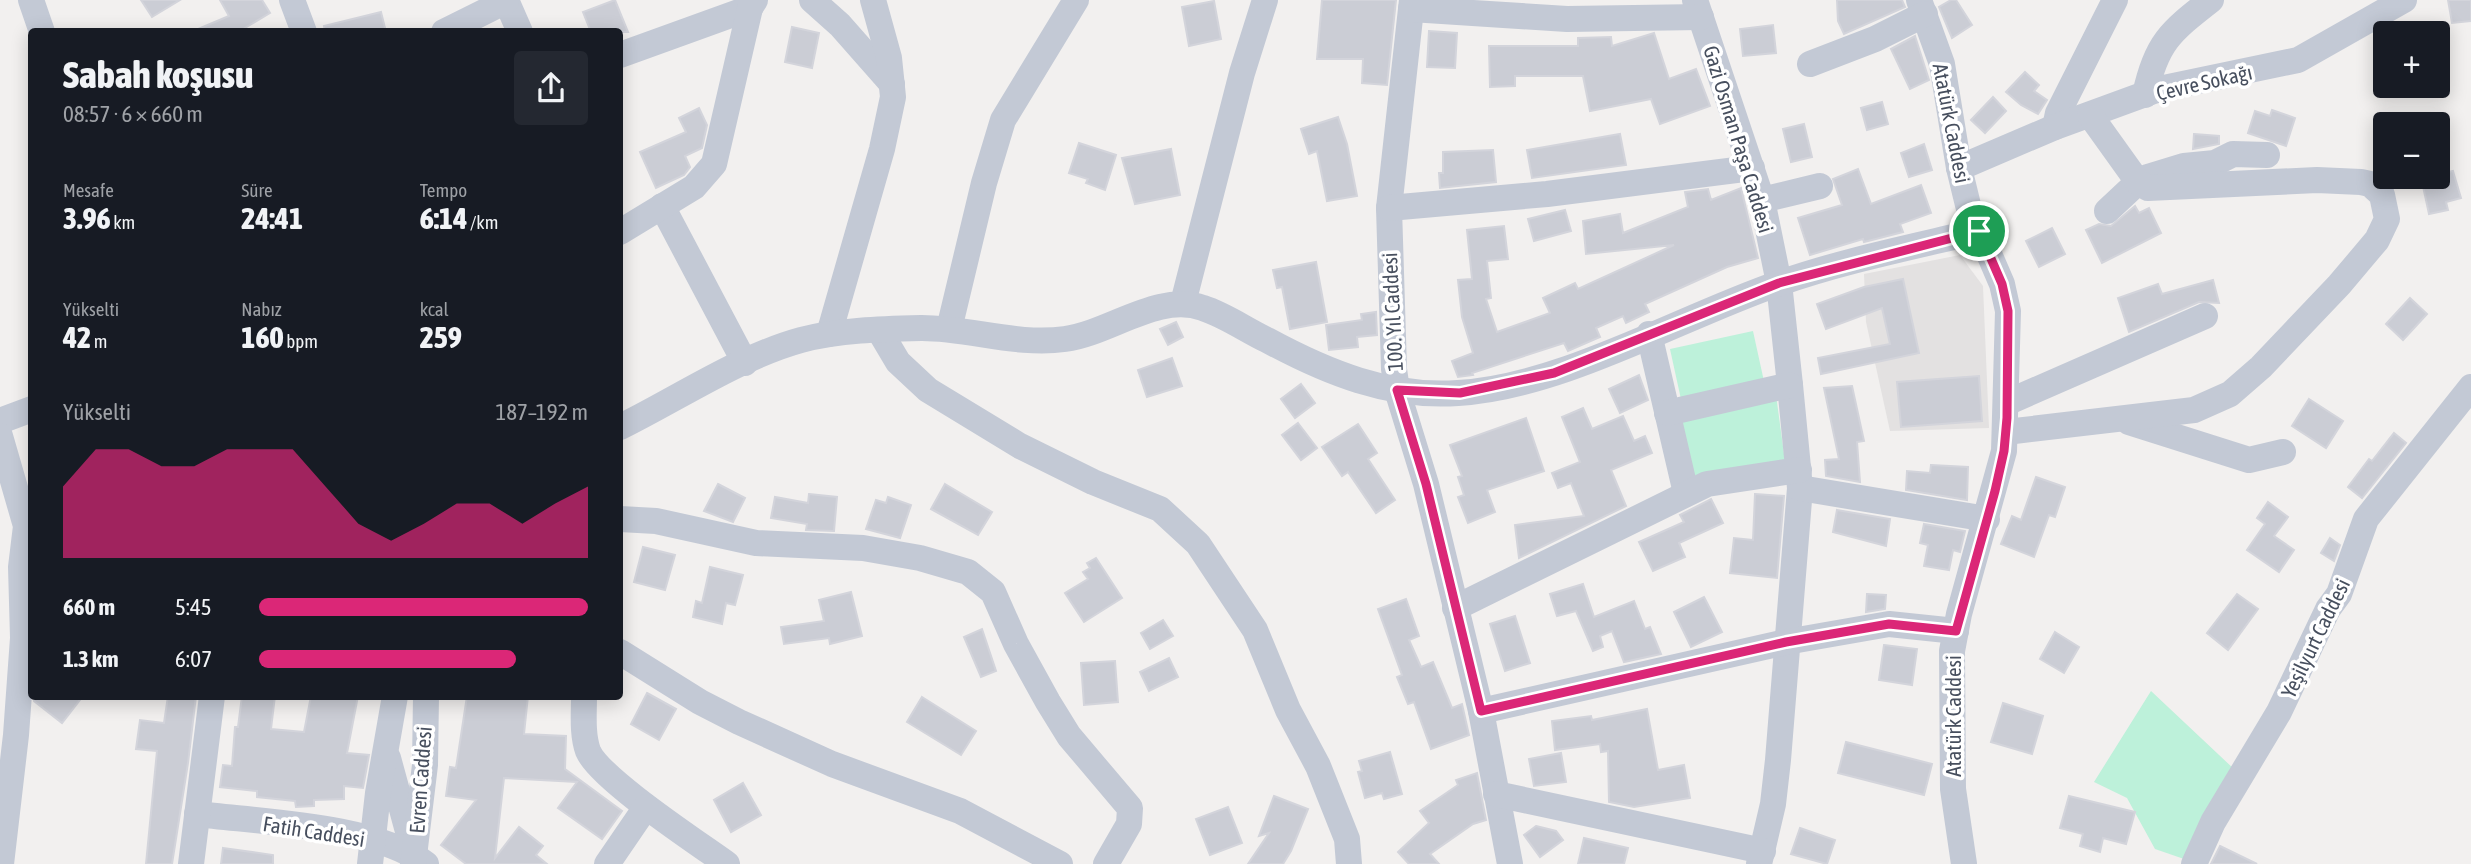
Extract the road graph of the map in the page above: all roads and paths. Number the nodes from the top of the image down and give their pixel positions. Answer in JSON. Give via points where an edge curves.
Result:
{"nodes":[{"id":1,"x":31,"y":0,"type":"edge"},
{"id":2,"x":292,"y":0,"type":"edge"},
{"id":3,"x":506,"y":0,"type":"edge"},
{"id":4,"x":812,"y":0,"type":"edge"},
{"id":5,"x":873,"y":0,"type":"edge"},
{"id":6,"x":1076,"y":0,"type":"edge"},
{"id":7,"x":1265,"y":0,"type":"edge"},
{"id":8,"x":2115,"y":0,"type":"edge"},
{"id":9,"x":2211,"y":0,"type":"edge"},
{"id":10,"x":2403,"y":0,"type":"edge"},
{"id":11,"x":752,"y":4,"type":"edge"},
{"id":12,"x":1411,"y":5,"type":"edge"},
{"id":13,"x":1922,"y":7,"type":"edge"},
{"id":14,"x":1698,"y":9,"type":"edge"},
{"id":15,"x":41,"y":28,"type":"edge"},
{"id":16,"x":302,"y":28,"type":"edge"},
{"id":17,"x":452,"y":28,"type":"edge"},
{"id":18,"x":518,"y":28,"type":"edge"},
{"id":19,"x":623,"y":54,"type":"edge"},
{"id":20,"x":1810,"y":64,"type":"dead end"},
{"id":21,"x":892,"y":84,"type":"junction"},
{"id":22,"x":2145,"y":95,"type":"junction"},
{"id":23,"x":2090,"y":115,"type":"junction"},
{"id":24,"x":2055,"y":127,"type":"junction"},
{"id":25,"x":2267,"y":155,"type":"dead end"},
{"id":26,"x":1752,"y":167,"type":"junction"},
{"id":27,"x":1959,"y":168,"type":"junction"},
{"id":28,"x":2138,"y":182,"type":"junction"},
{"id":29,"x":1820,"y":186,"type":"dead end"},
{"id":30,"x":1762,"y":200,"type":"junction"},
{"id":31,"x":662,"y":206,"type":"junction"},
{"id":32,"x":1389,"y":208,"type":"junction"},
{"id":33,"x":2107,"y":211,"type":"dead end"},
{"id":34,"x":623,"y":230,"type":"edge"},
{"id":35,"x":1979,"y":231,"type":"junction"},
{"id":36,"x":1779,"y":283,"type":"junction"},
{"id":37,"x":1184,"y":303,"type":"junction"},
{"id":38,"x":2205,"y":316,"type":"dead end"},
{"id":39,"x":949,"y":329,"type":"junction"},
{"id":40,"x":879,"y":330,"type":"junction"},
{"id":41,"x":828,"y":334,"type":"junction"},
{"id":42,"x":1649,"y":334,"type":"junction"},
{"id":43,"x":745,"y":363,"type":"junction"},
{"id":44,"x":1790,"y":385,"type":"junction"},
{"id":45,"x":2471,"y":387,"type":"edge"},
{"id":46,"x":1397,"y":390,"type":"junction"},
{"id":47,"x":2007,"y":403,"type":"junction"},
{"id":48,"x":28,"y":410,"type":"edge"},
{"id":49,"x":1667,"y":413,"type":"junction"},
{"id":50,"x":2121,"y":419,"type":"junction"},
{"id":51,"x":0,"y":421,"type":"edge"},
{"id":52,"x":623,"y":425,"type":"edge"},
{"id":53,"x":2006,"y":432,"type":"junction"},
{"id":54,"x":0,"y":436,"type":"edge"},
{"id":55,"x":2283,"y":452,"type":"dead end"},
{"id":56,"x":1800,"y":479,"type":"junction"},
{"id":57,"x":1686,"y":493,"type":"junction"},
{"id":58,"x":623,"y":519,"type":"edge"},
{"id":59,"x":1987,"y":519,"type":"junction"},
{"id":60,"x":19,"y":543,"type":"edge"},
{"id":61,"x":1455,"y":608,"type":"junction"},
{"id":62,"x":1956,"y":631,"type":"junction"},
{"id":63,"x":1786,"y":642,"type":"junction"},
{"id":64,"x":623,"y":654,"type":"edge"},
{"id":65,"x":211,"y":700,"type":"edge"},
{"id":66,"x":394,"y":700,"type":"edge"},
{"id":67,"x":426,"y":700,"type":"edge"},
{"id":68,"x":584,"y":700,"type":"edge"},
{"id":69,"x":1481,"y":711,"type":"junction"},
{"id":70,"x":386,"y":746,"type":"junction"},
{"id":71,"x":1496,"y":794,"type":"junction"},
{"id":72,"x":646,"y":807,"type":"junction"},
{"id":73,"x":197,"y":814,"type":"junction"},
{"id":74,"x":371,"y":852,"type":"edge"},
{"id":75,"x":1761,"y":858,"type":"edge"},
{"id":76,"x":418,"y":861,"type":"edge"},
{"id":77,"x":1,"y":864,"type":"edge"},
{"id":78,"x":191,"y":864,"type":"edge"},
{"id":79,"x":607,"y":864,"type":"edge"},
{"id":80,"x":727,"y":864,"type":"edge"},
{"id":81,"x":1060,"y":864,"type":"edge"},
{"id":82,"x":1106,"y":864,"type":"edge"},
{"id":83,"x":1349,"y":864,"type":"edge"},
{"id":84,"x":1510,"y":864,"type":"edge"},
{"id":85,"x":1964,"y":864,"type":"edge"},
{"id":86,"x":2194,"y":864,"type":"edge"}],
"edges":[{"from":1,"to":15,"type":"street"},
{"from":2,"to":16,"type":"street"},
{"from":3,"to":17,"type":"street"},
{"from":3,"to":18,"type":"street"},
{"from":4,"to":21,"type":"street"},
{"from":5,"to":21,"type":"street"},
{"from":6,"to":39,"type":"street","via":[[1003,120]]},
{"from":7,"to":37,"type":"street"},
{"from":8,"to":24,"type":"street"},
{"from":9,"to":22,"type":"street","via":[[2163,43],[2151,65]]},
{"from":10,"to":22,"type":"street","name":"Çevre Sokağı","via":[[2298,60],[2179,83]]},
{"from":11,"to":19,"type":"street"},
{"from":11,"to":31,"type":"street","via":[[714,164],[694,187]]},
{"from":12,"to":14,"type":"street","via":[[1567,19]]},
{"from":12,"to":32,"type":"street","name":"100. Yıl Caddesi"},
{"from":13,"to":20,"type":"street","via":[[1875,39]]},
{"from":13,"to":27,"type":"street","name":"Atatürk Caddesi","via":[[1942,64]]},
{"from":14,"to":26,"type":"street","name":"Gazi Osman Paşa Caddesi"},
{"from":21,"to":41,"type":"street","via":[[891,114]]},
{"from":22,"to":23,"type":"street","name":"Çevre Sokağı"},
{"from":23,"to":24,"type":"street","name":"Çevre Sokağı"},
{"from":23,"to":28,"type":"street"},
{"from":24,"to":27,"type":"street","name":"Çevre Sokağı"},
{"from":25,"to":28,"type":"street","via":[[2233,155]]},
{"from":26,"to":30,"type":"street","name":"Gazi Osman Paşa Caddesi"},
{"from":26,"to":32,"type":"street"},
{"from":27,"to":35,"type":"street","name":"Atatürk Caddesi"},
{"from":28,"to":33,"type":"street"},
{"from":28,"to":50,"type":"street","via":[[2162,190],[2361,181],[2382,195],[2387,219],[2377,240],[2339,285],[2236,390],[2194,410]]},
{"from":29,"to":30,"type":"street"},
{"from":30,"to":36,"type":"street","name":"Gazi Osman Paşa Caddesi"},
{"from":31,"to":34,"type":"street"},
{"from":31,"to":43,"type":"street"},
{"from":32,"to":46,"type":"street","name":"100. Yıl Caddesi"},
{"from":35,"to":36,"type":"street"},
{"from":35,"to":47,"type":"street","name":"Atatürk Caddesi","via":[[2002,284],[2008,311]]},
{"from":36,"to":42,"type":"street"},
{"from":36,"to":44,"type":"street","name":"Gazi Osman Paşa Caddesi"},
{"from":37,"to":39,"type":"street","via":[[1149,311],[1093,334],[1059,340]]},
{"from":37,"to":46,"type":"street","via":[[1204,308],[1331,371]]},
{"from":38,"to":47,"type":"street"},
{"from":39,"to":40,"type":"street"},
{"from":40,"to":41,"type":"street"},
{"from":40,"to":83,"type":"street","via":[[898,362],[928,390],[1020,446],[1160,509],[1198,544],[1255,630],[1318,766],[1347,839]]},
{"from":41,"to":43,"type":"street"},
{"from":42,"to":46,"type":"street","via":[[1554,373],[1484,390],[1440,394]]},
{"from":42,"to":49,"type":"street"},
{"from":43,"to":52,"type":"street"},
{"from":44,"to":49,"type":"street"},
{"from":44,"to":56,"type":"street","name":"Gazi Osman Paşa Caddesi"},
{"from":45,"to":86,"type":"street","name":"Yeşilyurt Caddesi","via":[[2366,519],[2339,594],[2280,712],[2213,822]]},
{"from":46,"to":61,"type":"street","name":"100. Yıl Caddesi","via":[[1426,484]]},
{"from":47,"to":53,"type":"street","name":"Atatürk Caddesi"},
{"from":48,"to":51,"type":"street"},
{"from":49,"to":57,"type":"street"},
{"from":50,"to":53,"type":"street"},
{"from":50,"to":55,"type":"street","via":[[2249,460]]},
{"from":53,"to":59,"type":"street","name":"Atatürk Caddesi"},
{"from":54,"to":60,"type":"street","via":[[24,511]]},
{"from":56,"to":57,"type":"street","via":[[1718,481]]},
{"from":56,"to":59,"type":"street"},
{"from":56,"to":63,"type":"street","name":"Gazi Osman Paşa Caddesi"},
{"from":57,"to":61,"type":"street"},
{"from":58,"to":82,"type":"street","via":[[656,521],[756,543],[863,548],[920,558],[983,581],[1069,736],[1130,808],[1129,824]]},
{"from":59,"to":62,"type":"street","name":"Atatürk Caddesi"},
{"from":60,"to":77,"type":"street","via":[[23,638]]},
{"from":61,"to":69,"type":"street","name":"100. Yıl Caddesi"},
{"from":62,"to":63,"type":"street","via":[[1889,624]]},
{"from":62,"to":85,"type":"street","name":"Atatürk Caddesi","via":[[1951,750]]},
{"from":63,"to":69,"type":"street"},
{"from":63,"to":75,"type":"street","name":"Gazi Osman Paşa Caddesi","via":[[1777,771]]},
{"from":64,"to":81,"type":"street","via":[[738,722],[832,764],[960,811]]},
{"from":65,"to":73,"type":"street"},
{"from":66,"to":70,"type":"street","name":"Evren Caddesi"},
{"from":67,"to":76,"type":"street","name":"Evren Caddesi"},
{"from":68,"to":72,"type":"street","via":[[590,754]]},
{"from":69,"to":71,"type":"street","name":"100. Yıl Caddesi"},
{"from":70,"to":74,"type":"street","name":"Evren Caddesi"},
{"from":70,"to":76,"type":"street"},
{"from":71,"to":75,"type":"street"},
{"from":71,"to":84,"type":"street","name":"100. Yıl Caddesi"},
{"from":72,"to":79,"type":"street"},
{"from":72,"to":80,"type":"street"},
{"from":73,"to":74,"type":"street","name":"Fatih Caddesi","via":[[341,832]]},
{"from":73,"to":78,"type":"street"},
{"from":74,"to":76,"type":"street","name":"Fatih Caddesi"}]}
